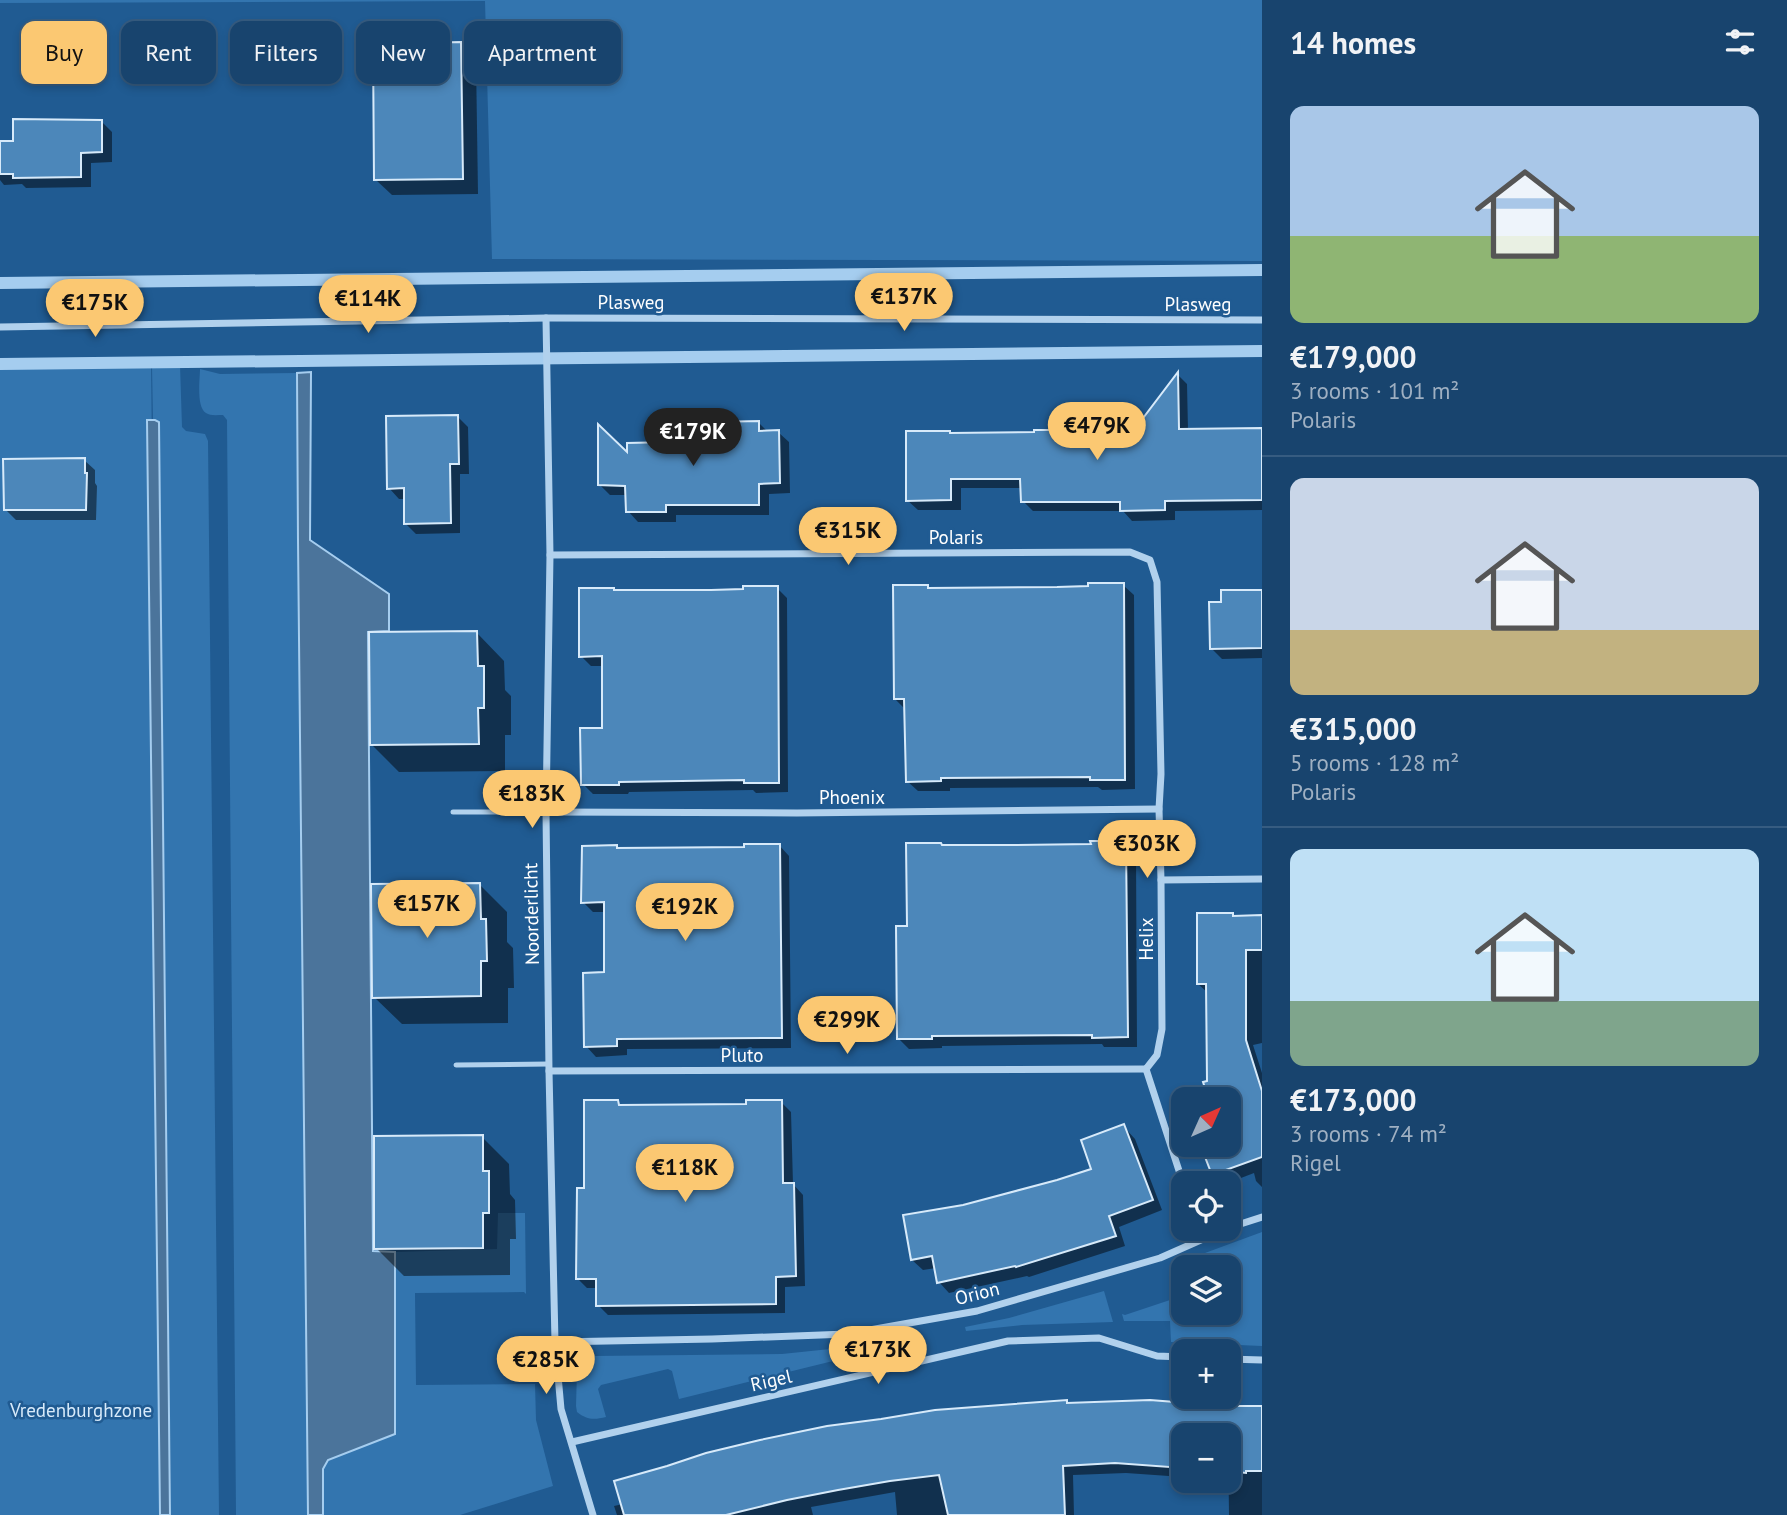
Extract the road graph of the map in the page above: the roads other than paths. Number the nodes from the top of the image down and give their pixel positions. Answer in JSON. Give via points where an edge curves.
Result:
{"nodes":[{"id":1,"x":545,"y":318,"type":"junction"},
{"id":2,"x":1262,"y":320,"type":"edge"},
{"id":3,"x":0,"y":327,"type":"edge"},
{"id":4,"x":550,"y":555,"type":"junction"},
{"id":5,"x":1150,"y":560,"type":"joint"},
{"id":6,"x":1159,"y":809,"type":"junction"},
{"id":7,"x":546,"y":812,"type":"junction"},
{"id":8,"x":453,"y":813,"type":"dead end"},
{"id":9,"x":1262,"y":879,"type":"edge"},
{"id":10,"x":1161,"y":880,"type":"junction"},
{"id":11,"x":456,"y":1065,"type":"dead end"},
{"id":12,"x":549,"y":1068,"type":"junction"},
{"id":13,"x":1146,"y":1069,"type":"junction"},
{"id":14,"x":1179,"y":1171,"type":"edge"},
{"id":15,"x":1262,"y":1217,"type":"edge"},
{"id":16,"x":1241,"y":1224,"type":"edge"},
{"id":17,"x":1199,"y":1241,"type":"edge"},
{"id":18,"x":555,"y":1342,"type":"junction"},
{"id":19,"x":1171,"y":1357,"type":"edge"},
{"id":20,"x":1241,"y":1359,"type":"edge"},
{"id":21,"x":1262,"y":1360,"type":"edge"},
{"id":22,"x":572,"y":1442,"type":"junction"},
{"id":23,"x":593,"y":1515,"type":"edge"}],
"edges":[{"from":1,"to":2,"type":"street","name":"Plasweg"},
{"from":1,"to":3,"type":"street","name":"Plasweg"},
{"from":1,"to":4,"type":"street","name":"Noorderlicht"},
{"from":4,"to":5,"type":"street","name":"Polaris","via":[[1130,552]]},
{"from":4,"to":7,"type":"street","name":"Noorderlicht"},
{"from":5,"to":6,"type":"street","name":"Helix","via":[[1157,582]]},
{"from":6,"to":7,"type":"street","name":"Phoenix"},
{"from":6,"to":10,"type":"street","name":"Helix"},
{"from":7,"to":8,"type":"lane"},
{"from":7,"to":12,"type":"street","name":"Noorderlicht"},
{"from":9,"to":10,"type":"street"},
{"from":10,"to":13,"type":"street","name":"Helix","via":[[1161,1029],[1157,1055]]},
{"from":11,"to":12,"type":"lane"},
{"from":12,"to":13,"type":"street","name":"Pluto"},
{"from":12,"to":18,"type":"street","name":"Noorderlicht"},
{"from":13,"to":14,"type":"street"},
{"from":15,"to":16,"type":"street","name":"Orion"},
{"from":17,"to":18,"type":"street","name":"Orion","via":[[1160,1258],[977,1311],[847,1334]]},
{"from":18,"to":22,"type":"street","via":[[561,1409]]},
{"from":19,"to":22,"type":"street","name":"Rigel","via":[[1099,1338],[1008,1341]]},
{"from":20,"to":21,"type":"street"},
{"from":22,"to":23,"type":"street"}]}
